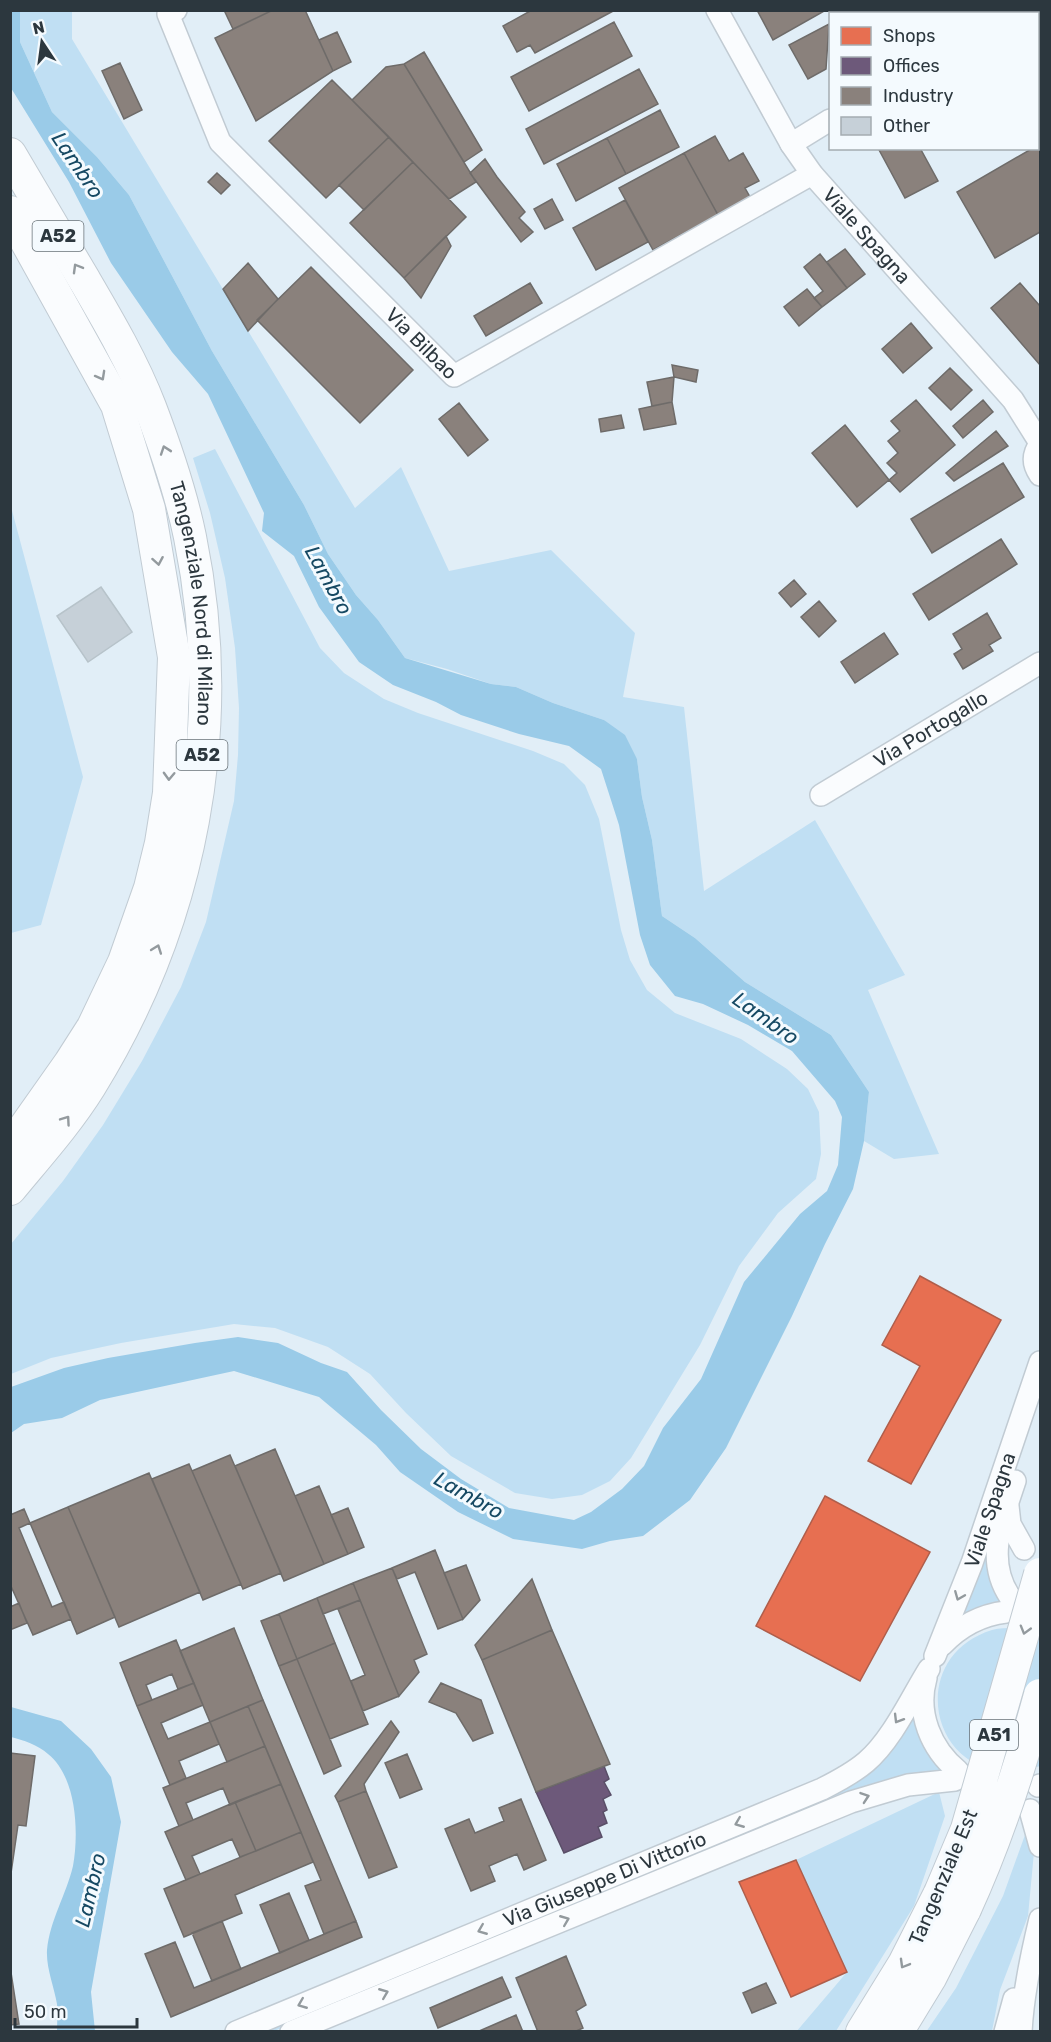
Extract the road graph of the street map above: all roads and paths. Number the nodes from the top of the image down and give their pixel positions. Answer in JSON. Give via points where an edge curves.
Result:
{"nodes":[{"id":1,"x":717,"y":10,"type":"edge"},
{"id":2,"x":172,"y":12,"type":"edge"},
{"id":3,"x":829,"y":121,"type":"edge"},
{"id":4,"x":791,"y":144,"type":"junction"},
{"id":5,"x":10,"y":154,"type":"edge"},
{"id":6,"x":812,"y":174,"type":"junction"},
{"id":7,"x":10,"y":212,"type":"edge"},
{"id":8,"x":1041,"y":443,"type":"edge"},
{"id":9,"x":1041,"y":475,"type":"edge"},
{"id":10,"x":1041,"y":663,"type":"edge"},
{"id":11,"x":821,"y":795,"type":"dead end"},
{"id":12,"x":150,"y":888,"type":"junction"},
{"id":13,"x":10,"y":1128,"type":"edge"},
{"id":14,"x":17,"y":1168,"type":"edge"},
{"id":15,"x":1041,"y":1362,"type":"edge"},
{"id":16,"x":1041,"y":1407,"type":"edge"},
{"id":17,"x":1008,"y":1502,"type":"junction"},
{"id":18,"x":1033,"y":1561,"type":"edge"},
{"id":19,"x":932,"y":1663,"type":"junction"},
{"id":20,"x":1041,"y":1695,"type":"edge"},
{"id":21,"x":1041,"y":1739,"type":"edge"},
{"id":22,"x":1030,"y":1810,"type":"dead end"},
{"id":23,"x":1041,"y":1846,"type":"edge"},
{"id":24,"x":958,"y":1905,"type":"junction"},
{"id":25,"x":1041,"y":1919,"type":"edge"},
{"id":26,"x":1031,"y":1953,"type":"junction"},
{"id":27,"x":236,"y":2031,"type":"edge"},
{"id":28,"x":291,"y":2031,"type":"edge"},
{"id":29,"x":862,"y":2031,"type":"edge"},
{"id":30,"x":897,"y":2031,"type":"edge"},
{"id":31,"x":1005,"y":2031,"type":"edge"},
{"id":32,"x":1021,"y":2031,"type":"edge"}],
"edges":[{"from":1,"to":4,"type":"street","name":"Viale Spagna"},
{"from":2,"to":6,"type":"street","name":"Via Bilbao","via":[[220,142],[454,376]]},
{"from":3,"to":4,"type":"street"},
{"from":4,"to":6,"type":"street","name":"Viale Spagna"},
{"from":14,"to":5,"type":"highway","name":"Tangenziale Nord di Milano","number":"A52","one_way":true,"via":[[56,1135],[89,1087],[136,1002],[157,952],[189,847],[206,697],[203,625],[190,535],[149,405],[110,326]]},
{"from":6,"to":8,"type":"street","name":"Viale Spagna","via":[[1013,400]]},
{"from":7,"to":12,"type":"highway","name":"Tangenziale Nord di Milano","number":"A52","one_way":true,"via":[[117,405],[149,509],[174,657],[169,793]]},
{"from":8,"to":9,"type":"street","name":"Viale Spagna","via":[[1034,456]]},
{"from":10,"to":11,"type":"street","name":"Via Portogallo"},
{"from":12,"to":13,"type":"highway","via":[[116,961],[66,1052]]},
{"from":12,"to":14,"type":"highway","name":"Tangenziale Nord di Milano","number":"A52","via":[[124,962]]},
{"from":15,"to":19,"type":"street","name":"Viale Spagna","one_way":true,"via":[[972,1563]]},
{"from":16,"to":17,"type":"street","name":"Viale Spagna"},
{"from":17,"to":18,"type":"street","via":[[1010,1524]]},
{"from":17,"to":19,"type":"street","name":"Viale Spagna","via":[[996,1554],[1008,1604],[963,1626]]},
{"from":18,"to":24,"type":"highway","name":"Tangenziale Est","number":"A51","one_way":true,"bridge":true,"via":[[967,1829]]},
{"from":19,"to":27,"type":"street","name":"Via Giuseppe Di Vittorio","one_way":true,"via":[[882,1745],[846,1776]]},
{"from":28,"to":19,"type":"street","name":"Via Giuseppe Di Vittorio","one_way":true,"via":[[851,1802],[956,1776],[927,1727],[923,1699]]},
{"from":20,"to":24,"type":"highway","name":"Tangenziale Est","number":"A51","bridge":true,"via":[[1013,1790],[984,1868]]},
{"from":21,"to":24,"type":"highway","via":[[1029,1784],[998,1863]]},
{"from":22,"to":23,"type":"street"},
{"from":24,"to":29,"type":"highway","name":"Tangenziale Est","number":"A51","one_way":true,"via":[[904,1964]]},
{"from":24,"to":30,"type":"highway","via":[[930,1978]]},
{"from":25,"to":26,"type":"street"},
{"from":26,"to":31,"type":"street"},
{"from":26,"to":32,"type":"street"}]}
